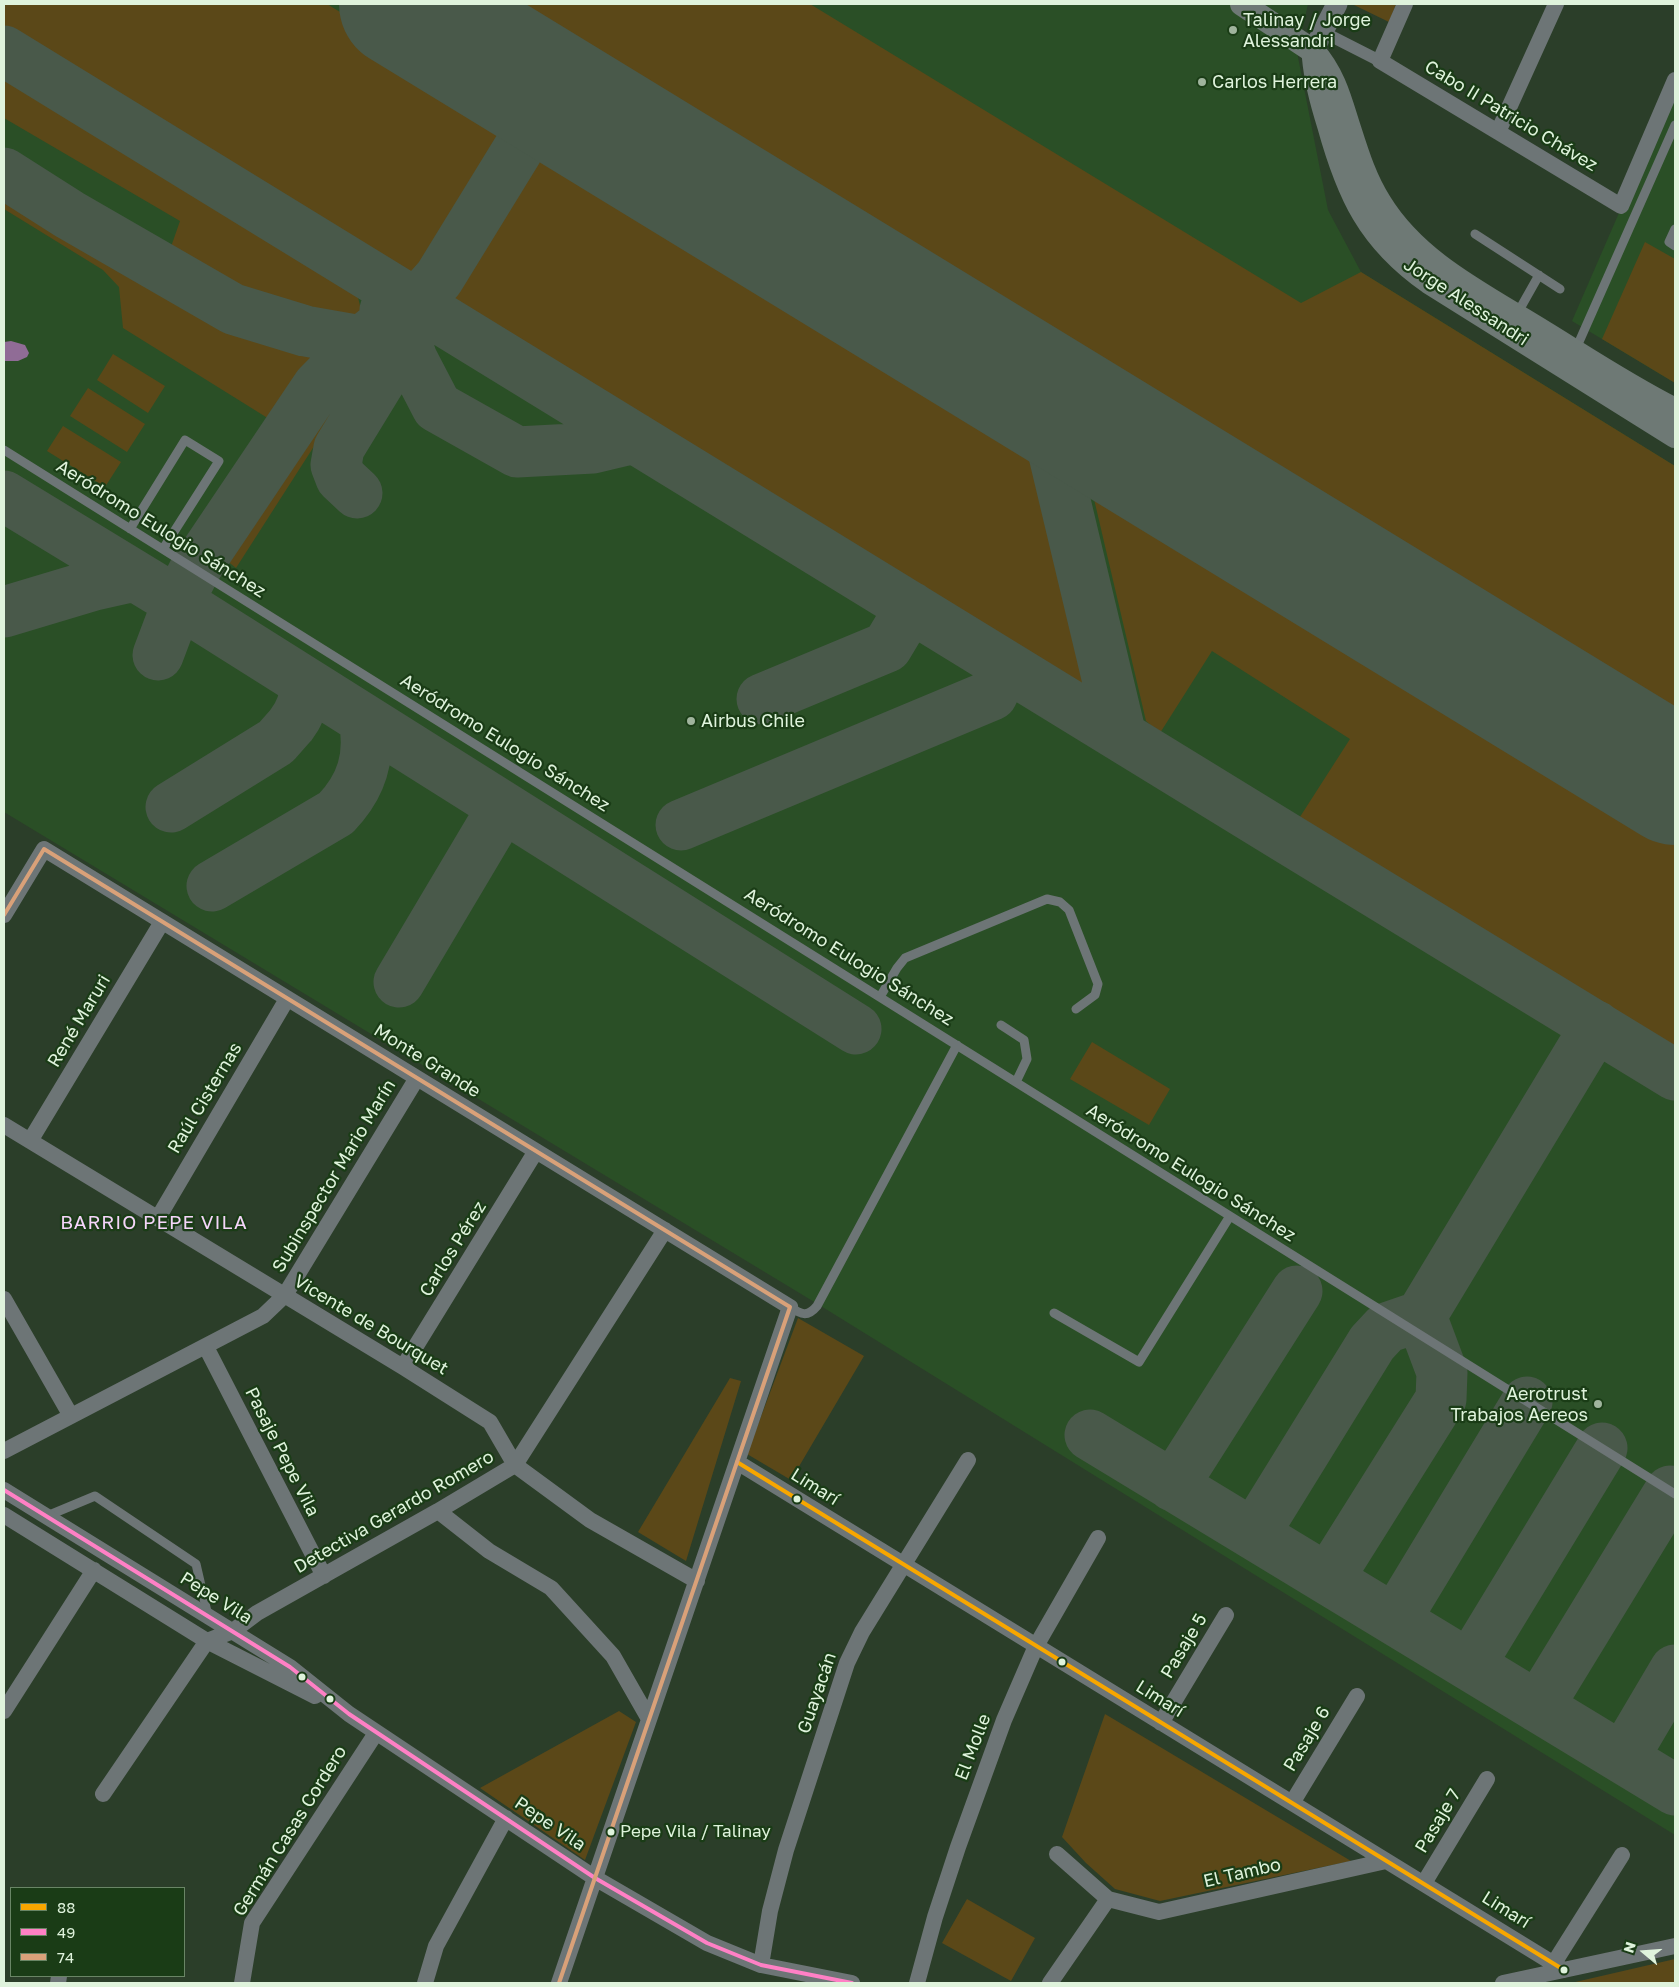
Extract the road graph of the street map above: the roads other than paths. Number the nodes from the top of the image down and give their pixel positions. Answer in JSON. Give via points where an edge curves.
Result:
{"nodes":[{"id":1,"x":1242,"y":4,"type":"edge"},
{"id":2,"x":1337,"y":4,"type":"edge"},
{"id":3,"x":1405,"y":4,"type":"edge"},
{"id":4,"x":1556,"y":4,"type":"edge"},
{"id":5,"x":1318,"y":41,"type":"junction"},
{"id":6,"x":1380,"y":61,"type":"junction"},
{"id":7,"x":1675,"y":80,"type":"edge"},
{"id":8,"x":1675,"y":125,"type":"edge"},
{"id":9,"x":1498,"y":132,"type":"junction"},
{"id":10,"x":1675,"y":229,"type":"edge"},
{"id":11,"x":1475,"y":234,"type":"dead end"},
{"id":12,"x":1675,"y":246,"type":"edge"},
{"id":13,"x":1538,"y":275,"type":"junction"},
{"id":14,"x":1560,"y":289,"type":"dead end"},
{"id":15,"x":1517,"y":315,"type":"junction"},
{"id":16,"x":1575,"y":351,"type":"junction"},
{"id":17,"x":1675,"y":410,"type":"edge"},
{"id":18,"x":1675,"y":436,"type":"edge"},
{"id":19,"x":4,"y":450,"type":"edge"},
{"id":20,"x":130,"y":529,"type":"junction"},
{"id":21,"x":163,"y":549,"type":"junction"},
{"id":22,"x":4,"y":914,"type":"edge"},
{"id":23,"x":162,"y":922,"type":"junction"},
{"id":24,"x":880,"y":996,"type":"junction"},
{"id":25,"x":287,"y":998,"type":"junction"},
{"id":26,"x":1076,"y":1009,"type":"dead end"},
{"id":27,"x":1001,"y":1025,"type":"dead end"},
{"id":28,"x":957,"y":1045,"type":"junction"},
{"id":29,"x":418,"y":1078,"type":"junction"},
{"id":30,"x":1016,"y":1082,"type":"junction"},
{"id":31,"x":4,"y":1125,"type":"edge"},
{"id":32,"x":30,"y":1141,"type":"junction"},
{"id":33,"x":536,"y":1151,"type":"junction"},
{"id":34,"x":1230,"y":1216,"type":"junction"},
{"id":35,"x":158,"y":1218,"type":"junction"},
{"id":36,"x":665,"y":1230,"type":"junction"},
{"id":37,"x":285,"y":1295,"type":"junction"},
{"id":38,"x":4,"y":1299,"type":"edge"},
{"id":39,"x":790,"y":1307,"type":"junction"},
{"id":40,"x":1054,"y":1313,"type":"dead end"},
{"id":41,"x":206,"y":1346,"type":"junction"},
{"id":42,"x":403,"y":1367,"type":"junction"},
{"id":43,"x":70,"y":1416,"type":"junction"},
{"id":44,"x":4,"y":1450,"type":"edge"},
{"id":45,"x":968,"y":1460,"type":"dead end"},
{"id":46,"x":737,"y":1462,"type":"junction"},
{"id":47,"x":515,"y":1465,"type":"junction"},
{"id":48,"x":4,"y":1490,"type":"edge"},
{"id":49,"x":1675,"y":1494,"type":"edge"},
{"id":50,"x":438,"y":1511,"type":"junction"},
{"id":51,"x":4,"y":1515,"type":"edge"},
{"id":52,"x":47,"y":1516,"type":"junction"},
{"id":53,"x":83,"y":1538,"type":"junction"},
{"id":54,"x":1098,"y":1538,"type":"dead end"},
{"id":55,"x":71,"y":1556,"type":"junction"},
{"id":56,"x":904,"y":1565,"type":"junction"},
{"id":57,"x":94,"y":1570,"type":"junction"},
{"id":58,"x":324,"y":1576,"type":"junction"},
{"id":59,"x":697,"y":1581,"type":"junction"},
{"id":60,"x":1226,"y":1615,"type":"dead end"},
{"id":61,"x":208,"y":1616,"type":"junction"},
{"id":62,"x":233,"y":1632,"type":"junction"},
{"id":63,"x":207,"y":1641,"type":"junction"},
{"id":64,"x":1036,"y":1646,"type":"junction"},
{"id":65,"x":1357,"y":1696,"type":"dead end"},
{"id":66,"x":4,"y":1711,"type":"edge"},
{"id":67,"x":349,"y":1714,"type":"junction"},
{"id":68,"x":650,"y":1719,"type":"junction"},
{"id":69,"x":1161,"y":1723,"type":"junction"},
{"id":70,"x":376,"y":1733,"type":"junction"},
{"id":71,"x":1487,"y":1779,"type":"dead end"},
{"id":72,"x":103,"y":1794,"type":"dead end"},
{"id":73,"x":1292,"y":1803,"type":"junction"},
{"id":74,"x":506,"y":1818,"type":"junction"},
{"id":75,"x":1057,"y":1854,"type":"dead end"},
{"id":76,"x":1622,"y":1855,"type":"dead end"},
{"id":77,"x":1386,"y":1860,"type":"junction"},
{"id":78,"x":595,"y":1878,"type":"junction"},
{"id":79,"x":1424,"y":1884,"type":"junction"},
{"id":80,"x":1108,"y":1899,"type":"junction"},
{"id":81,"x":1675,"y":1946,"type":"edge"},
{"id":82,"x":761,"y":1964,"type":"junction"},
{"id":83,"x":1559,"y":1966,"type":"junction"},
{"id":84,"x":242,"y":1983,"type":"edge"},
{"id":85,"x":425,"y":1983,"type":"edge"},
{"id":86,"x":559,"y":1983,"type":"edge"},
{"id":87,"x":852,"y":1983,"type":"edge"},
{"id":88,"x":917,"y":1983,"type":"edge"},
{"id":89,"x":1050,"y":1983,"type":"edge"},
{"id":90,"x":1503,"y":1983,"type":"edge"}],
"edges":[{"from":1,"to":5,"type":"main road","name":"Jorge Alessandri"},
{"from":2,"to":5,"type":"street"},
{"from":3,"to":6,"type":"street"},
{"from":4,"to":9,"type":"street"},
{"from":5,"to":6,"type":"street"},
{"from":5,"to":15,"type":"main road","name":"Jorge Alessandri","via":[[1364,171],[1393,222],[1436,264]]},
{"from":5,"to":18,"type":"main road","name":"Jorge Alessandri","via":[[1321,98],[1337,155],[1364,216],[1386,246],[1429,282]]},
{"from":6,"to":9,"type":"street","name":"Cabo II Patricio Chávez"},
{"from":7,"to":9,"type":"street","name":"Cabo II Patricio Chávez","via":[[1621,206]]},
{"from":8,"to":16,"type":"lane"},
{"from":10,"to":12,"type":"lane","via":[[1669,242]]},
{"from":11,"to":13,"type":"lane"},
{"from":13,"to":14,"type":"lane"},
{"from":13,"to":15,"type":"lane"},
{"from":15,"to":16,"type":"main road","name":"Jorge Alessandri"},
{"from":16,"to":17,"type":"main road","name":"Jorge Alessandri"},
{"from":19,"to":20,"type":"lane","name":"Aeródromo Eulogio Sánchez"},
{"from":20,"to":21,"type":"lane","name":"Aeródromo Eulogio Sánchez"},
{"from":20,"to":21,"type":"lane","via":[[185,440],[219,461]]},
{"from":21,"to":24,"type":"lane","name":"Aeródromo Eulogio Sánchez"},
{"from":22,"to":23,"type":"street","name":"Monte Grande","via":[[44,849]]},
{"from":23,"to":25,"type":"street","name":"Monte Grande"},
{"from":23,"to":32,"type":"street","name":"René Maruri"},
{"from":24,"to":26,"type":"lane","via":[[905,958],[1047,899],[1060,902],[1069,910],[1098,984],[1095,995]]},
{"from":24,"to":28,"type":"lane","name":"Aeródromo Eulogio Sánchez"},
{"from":25,"to":29,"type":"street","name":"Monte Grande"},
{"from":25,"to":35,"type":"street","name":"Raúl Cisternas"},
{"from":27,"to":30,"type":"lane","via":[[1024,1040],[1028,1059]]},
{"from":28,"to":30,"type":"lane","name":"Aeródromo Eulogio Sánchez"},
{"from":28,"to":39,"type":"lane","via":[[817,1306],[805,1314]]},
{"from":29,"to":33,"type":"street","name":"Monte Grande"},
{"from":29,"to":37,"type":"street","name":"Subinspector Mario Marín"},
{"from":30,"to":34,"type":"lane","name":"Aeródromo Eulogio Sánchez"},
{"from":31,"to":32,"type":"street","name":"Vicente de Bourquet"},
{"from":32,"to":35,"type":"street","name":"Vicente de Bourquet"},
{"from":33,"to":36,"type":"street","name":"Monte Grande"},
{"from":33,"to":42,"type":"street","name":"Carlos Pérez"},
{"from":34,"to":40,"type":"lane","via":[[1139,1362]]},
{"from":34,"to":49,"type":"lane","name":"Aeródromo Eulogio Sánchez"},
{"from":35,"to":37,"type":"street","name":"Vicente de Bourquet"},
{"from":36,"to":39,"type":"street","name":"Monte Grande"},
{"from":36,"to":47,"type":"street","name":"Detectiva Gerardo Romero"},
{"from":37,"to":41,"type":"street","via":[[263,1316]]},
{"from":37,"to":42,"type":"street","name":"Vicente de Bourquet"},
{"from":38,"to":43,"type":"street"},
{"from":39,"to":46,"type":"street"},
{"from":41,"to":43,"type":"street"},
{"from":41,"to":58,"type":"street","name":"Pasaje Pepe Vila"},
{"from":42,"to":47,"type":"street","name":"Vicente de Bourquet","via":[[490,1422]]},
{"from":43,"to":44,"type":"street"},
{"from":45,"to":56,"type":"street","name":"Guayacán"},
{"from":46,"to":56,"type":"street","name":"Limarí"},
{"from":46,"to":59,"type":"street"},
{"from":47,"to":50,"type":"street","name":"Detectiva Gerardo Romero"},
{"from":47,"to":59,"type":"street","name":"Vicente de Bourquet","via":[[590,1520]]},
{"from":48,"to":52,"type":"street","name":"Pepe Vila"},
{"from":50,"to":58,"type":"street","name":"Detectiva Gerardo Romero"},
{"from":50,"to":68,"type":"street","via":[[489,1551],[551,1588],[613,1656]]},
{"from":51,"to":55,"type":"street","name":"Pepe Vila"},
{"from":52,"to":53,"type":"street","name":"Pepe Vila"},
{"from":52,"to":61,"type":"lane","via":[[95,1496],[196,1564]]},
{"from":53,"to":55,"type":"street"},
{"from":53,"to":61,"type":"street","name":"Pepe Vila"},
{"from":54,"to":64,"type":"street","name":"El Molle"},
{"from":55,"to":57,"type":"street","name":"Pepe Vila"},
{"from":56,"to":64,"type":"street","name":"Limarí"},
{"from":56,"to":82,"type":"street","name":"Guayacán","via":[[862,1632],[840,1682],[786,1850],[770,1911]]},
{"from":57,"to":63,"type":"street","name":"Pepe Vila"},
{"from":57,"to":66,"type":"street"},
{"from":58,"to":62,"type":"street","name":"Detectiva Gerardo Romero","via":[[257,1613]]},
{"from":59,"to":68,"type":"street"},
{"from":60,"to":69,"type":"street","name":"Pasaje 5"},
{"from":61,"to":62,"type":"street","name":"Pepe Vila"},
{"from":62,"to":63,"type":"street","name":"Detectiva Gerardo Romero"},
{"from":62,"to":67,"type":"street","name":"Pepe Vila","via":[[290,1666]]},
{"from":63,"to":67,"type":"street","name":"Pepe Vila"},
{"from":63,"to":72,"type":"street"},
{"from":64,"to":69,"type":"street","name":"Limarí"},
{"from":64,"to":88,"type":"street","name":"El Molle","via":[[973,1802]]},
{"from":65,"to":73,"type":"street","name":"Pasaje 6"},
{"from":67,"to":70,"type":"street","name":"Pepe Vila"},
{"from":68,"to":78,"type":"street"},
{"from":69,"to":73,"type":"street","name":"Limarí"},
{"from":70,"to":74,"type":"street","name":"Pepe Vila"},
{"from":70,"to":84,"type":"street","name":"Germán Casas Cordero","via":[[252,1923]]},
{"from":71,"to":79,"type":"street","name":"Pasaje 7"},
{"from":73,"to":77,"type":"street","name":"Limarí"},
{"from":74,"to":78,"type":"street","name":"Pepe Vila"},
{"from":74,"to":85,"type":"street","via":[[436,1946]]},
{"from":75,"to":80,"type":"street","name":"El Tambo"},
{"from":76,"to":83,"type":"street"},
{"from":77,"to":79,"type":"street","name":"Limarí"},
{"from":77,"to":80,"type":"street","name":"El Tambo","via":[[1159,1912]]},
{"from":78,"to":82,"type":"street","name":"Pepe Vila","via":[[707,1942]]},
{"from":78,"to":86,"type":"street"},
{"from":79,"to":83,"type":"street","name":"Limarí"},
{"from":80,"to":89,"type":"street"},
{"from":81,"to":83,"type":"street"},
{"from":82,"to":87,"type":"street","name":"Pepe Vila"},
{"from":83,"to":90,"type":"street"}]}
